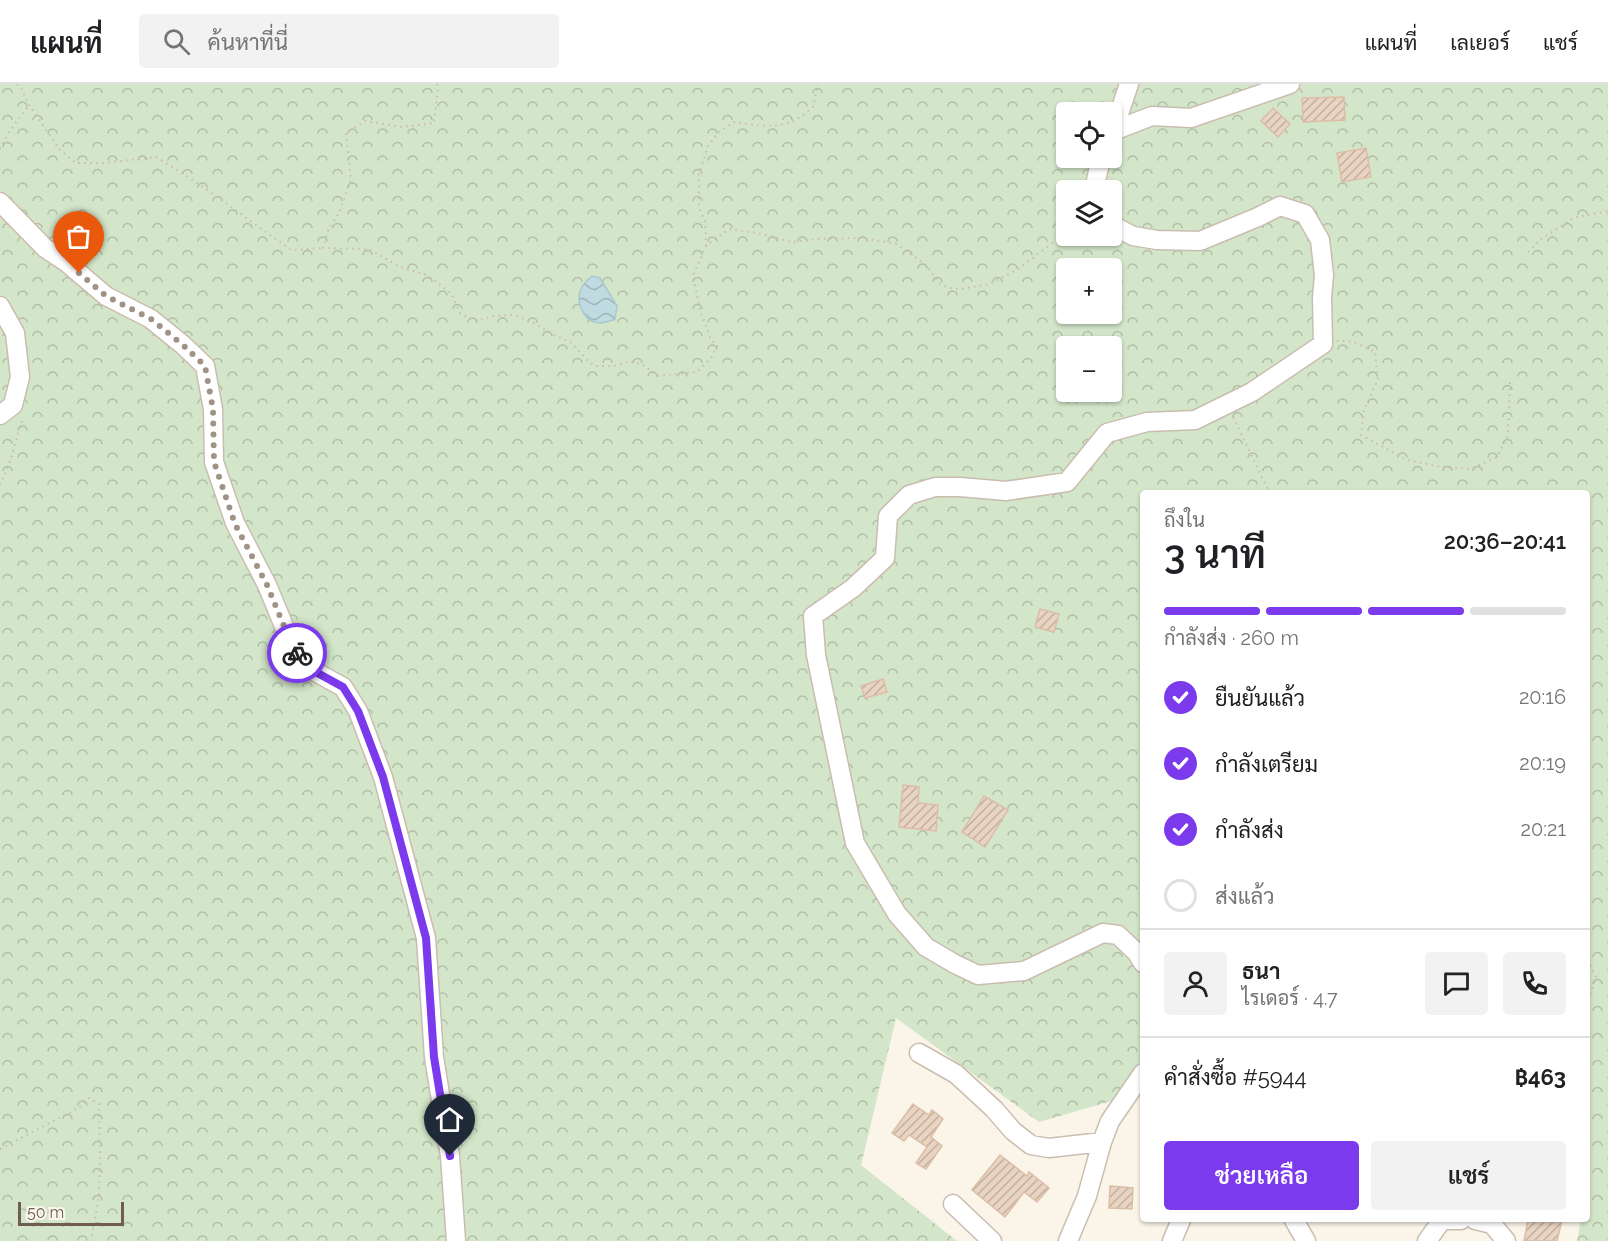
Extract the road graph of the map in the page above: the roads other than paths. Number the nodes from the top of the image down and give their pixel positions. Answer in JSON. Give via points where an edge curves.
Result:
{"nodes":[{"id":1,"x":1129,"y":84,"type":"edge"},
{"id":2,"x":1290,"y":84,"type":"edge"},
{"id":3,"x":1122,"y":104,"type":"edge"},
{"id":4,"x":1122,"y":129,"type":"edge"},
{"id":5,"x":0,"y":202,"type":"edge"},
{"id":6,"x":1122,"y":230,"type":"edge"},
{"id":7,"x":0,"y":306,"type":"edge"},
{"id":8,"x":7,"y":410,"type":"edge"},
{"id":9,"x":1140,"y":958,"type":"edge"},
{"id":10,"x":919,"y":1053,"type":"dead end"},
{"id":11,"x":1140,"y":1077,"type":"edge"},
{"id":12,"x":1102,"y":1142,"type":"junction"},
{"id":13,"x":953,"y":1204,"type":"dead end"},
{"id":14,"x":1180,"y":1222,"type":"edge"},
{"id":15,"x":1295,"y":1222,"type":"edge"},
{"id":16,"x":1441,"y":1222,"type":"edge"},
{"id":17,"x":1484,"y":1222,"type":"edge"},
{"id":18,"x":456,"y":1241,"type":"edge"},
{"id":19,"x":992,"y":1241,"type":"edge"},
{"id":20,"x":1068,"y":1241,"type":"edge"},
{"id":21,"x":1172,"y":1241,"type":"edge"},
{"id":22,"x":1306,"y":1241,"type":"edge"},
{"id":23,"x":1427,"y":1241,"type":"edge"},
{"id":24,"x":1506,"y":1241,"type":"edge"}],
"edges":[{"from":1,"to":3,"type":"street"},
{"from":2,"to":4,"type":"street","via":[[1191,118],[1152,116]]},
{"from":5,"to":18,"type":"street","via":[[45,248],[106,296],[151,319],[205,366],[213,409],[214,462],[235,524],[267,585],[293,648],[312,670],[343,687],[358,711],[383,777],[426,938],[434,1057],[450,1156]]},
{"from":6,"to":9,"type":"street","via":[[1157,240],[1200,241],[1280,206],[1305,214],[1320,240],[1324,274],[1323,344],[1252,392],[1195,420],[1147,422],[1107,433],[1067,482],[1006,491],[935,487],[909,495],[888,516],[885,558],[853,588],[813,616],[816,655],[855,843],[897,914],[926,947],[978,975],[1024,971],[1103,933],[1118,935]]},
{"from":7,"to":8,"type":"street","via":[[15,333],[20,377]]},
{"from":10,"to":12,"type":"street","via":[[957,1074],[1031,1144],[1049,1148]]},
{"from":11,"to":12,"type":"street","via":[[1110,1121]]},
{"from":12,"to":20,"type":"street","via":[[1088,1196]]},
{"from":13,"to":19,"type":"street"},
{"from":14,"to":21,"type":"street"},
{"from":15,"to":22,"type":"street"},
{"from":16,"to":23,"type":"street"},
{"from":17,"to":24,"type":"street","via":[[1492,1224]]}]}
